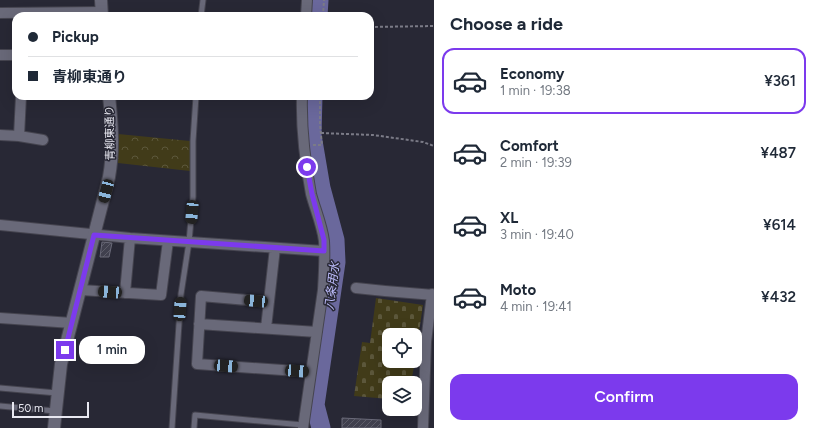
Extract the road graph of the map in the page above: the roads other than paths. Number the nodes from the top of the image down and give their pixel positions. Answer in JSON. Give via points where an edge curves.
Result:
{"nodes":[{"id":1,"x":203,"y":0,"type":"edge"},
{"id":2,"x":307,"y":0,"type":"edge"},
{"id":3,"x":102,"y":9,"type":"edge"},
{"id":4,"x":26,"y":12,"type":"edge"},
{"id":5,"x":202,"y":12,"type":"edge"},
{"id":6,"x":306,"y":12,"type":"edge"},
{"id":7,"x":0,"y":13,"type":"edge"},
{"id":8,"x":12,"y":13,"type":"edge"},
{"id":9,"x":12,"y":54,"type":"edge"},
{"id":10,"x":0,"y":55,"type":"edge"},
{"id":11,"x":21,"y":100,"type":"edge"},
{"id":12,"x":109,"y":100,"type":"edge"},
{"id":13,"x":196,"y":100,"type":"edge"},
{"id":14,"x":302,"y":100,"type":"edge"},
{"id":15,"x":0,"y":135,"type":"edge"},
{"id":16,"x":20,"y":136,"type":"junction"},
{"id":17,"x":43,"y":140,"type":"dead end"},
{"id":18,"x":0,"y":225,"type":"edge"},
{"id":19,"x":94,"y":235,"type":"junction"},
{"id":20,"x":130,"y":238,"type":"junction"},
{"id":21,"x":168,"y":241,"type":"junction"},
{"id":22,"x":189,"y":242,"type":"junction"},
{"id":23,"x":275,"y":248,"type":"junction"},
{"id":24,"x":324,"y":251,"type":"junction"},
{"id":25,"x":356,"y":288,"type":"dead end"},
{"id":26,"x":80,"y":290,"type":"junction"},
{"id":27,"x":125,"y":293,"type":"junction"},
{"id":28,"x":433,"y":294,"type":"edge"},
{"id":29,"x":269,"y":302,"type":"junction"},
{"id":30,"x":0,"y":318,"type":"edge"},
{"id":31,"x":72,"y":323,"type":"junction"},
{"id":32,"x":199,"y":324,"type":"junction"},
{"id":33,"x":266,"y":328,"type":"junction"},
{"id":34,"x":317,"y":332,"type":"junction"},
{"id":35,"x":311,"y":372,"type":"junction"},
{"id":36,"x":0,"y":388,"type":"edge"},
{"id":37,"x":57,"y":393,"type":"junction"},
{"id":38,"x":0,"y":406,"type":"edge"},
{"id":39,"x":55,"y":410,"type":"junction"},
{"id":40,"x":305,"y":425,"type":"edge"},
{"id":41,"x":54,"y":428,"type":"edge"},
{"id":42,"x":172,"y":428,"type":"edge"},
{"id":43,"x":194,"y":428,"type":"edge"},
{"id":44,"x":423,"y":428,"type":"edge"}],
"edges":[{"from":1,"to":5,"type":"lane"},
{"from":2,"to":6,"type":"street"},
{"from":3,"to":4,"type":"street"},
{"from":7,"to":8,"type":"street"},
{"from":9,"to":10,"type":"street"},
{"from":11,"to":16,"type":"street"},
{"from":12,"to":19,"type":"street","name":"青柳東通り","via":[[112,162]]},
{"from":13,"to":22,"type":"lane"},
{"from":14,"to":24,"type":"street","via":[[302,131],[307,167],[324,240]]},
{"from":15,"to":16,"type":"street"},
{"from":16,"to":17,"type":"street"},
{"from":18,"to":19,"type":"street"},
{"from":19,"to":20,"type":"street"},
{"from":19,"to":26,"type":"street","name":"青柳東通り"},
{"from":20,"to":21,"type":"street"},
{"from":20,"to":27,"type":"street"},
{"from":21,"to":22,"type":"street"},
{"from":21,"to":27,"type":"street","via":[[161,295]]},
{"from":22,"to":23,"type":"street"},
{"from":22,"to":42,"type":"lane","via":[[181,294]]},
{"from":23,"to":24,"type":"street"},
{"from":23,"to":29,"type":"street"},
{"from":24,"to":34,"type":"street","via":[[323,290]]},
{"from":25,"to":28,"type":"street"},
{"from":26,"to":27,"type":"street"},
{"from":26,"to":31,"type":"street","name":"青柳東通り"},
{"from":28,"to":44,"type":"street","via":[[426,342]]},
{"from":29,"to":32,"type":"street","via":[[201,296]]},
{"from":29,"to":33,"type":"street"},
{"from":30,"to":31,"type":"street"},
{"from":31,"to":37,"type":"street","name":"青柳東通り","via":[[61,364]]},
{"from":32,"to":33,"type":"street"},
{"from":32,"to":35,"type":"street","via":[[197,364]]},
{"from":33,"to":34,"type":"street"},
{"from":34,"to":35,"type":"street"},
{"from":35,"to":40,"type":"street"},
{"from":36,"to":37,"type":"lane"},
{"from":37,"to":39,"type":"street","name":"青柳東通り"},
{"from":38,"to":39,"type":"lane"},
{"from":39,"to":41,"type":"street","name":"青柳東通り"},
{"from":40,"to":43,"type":"lane","via":[[195,415]]}]}
